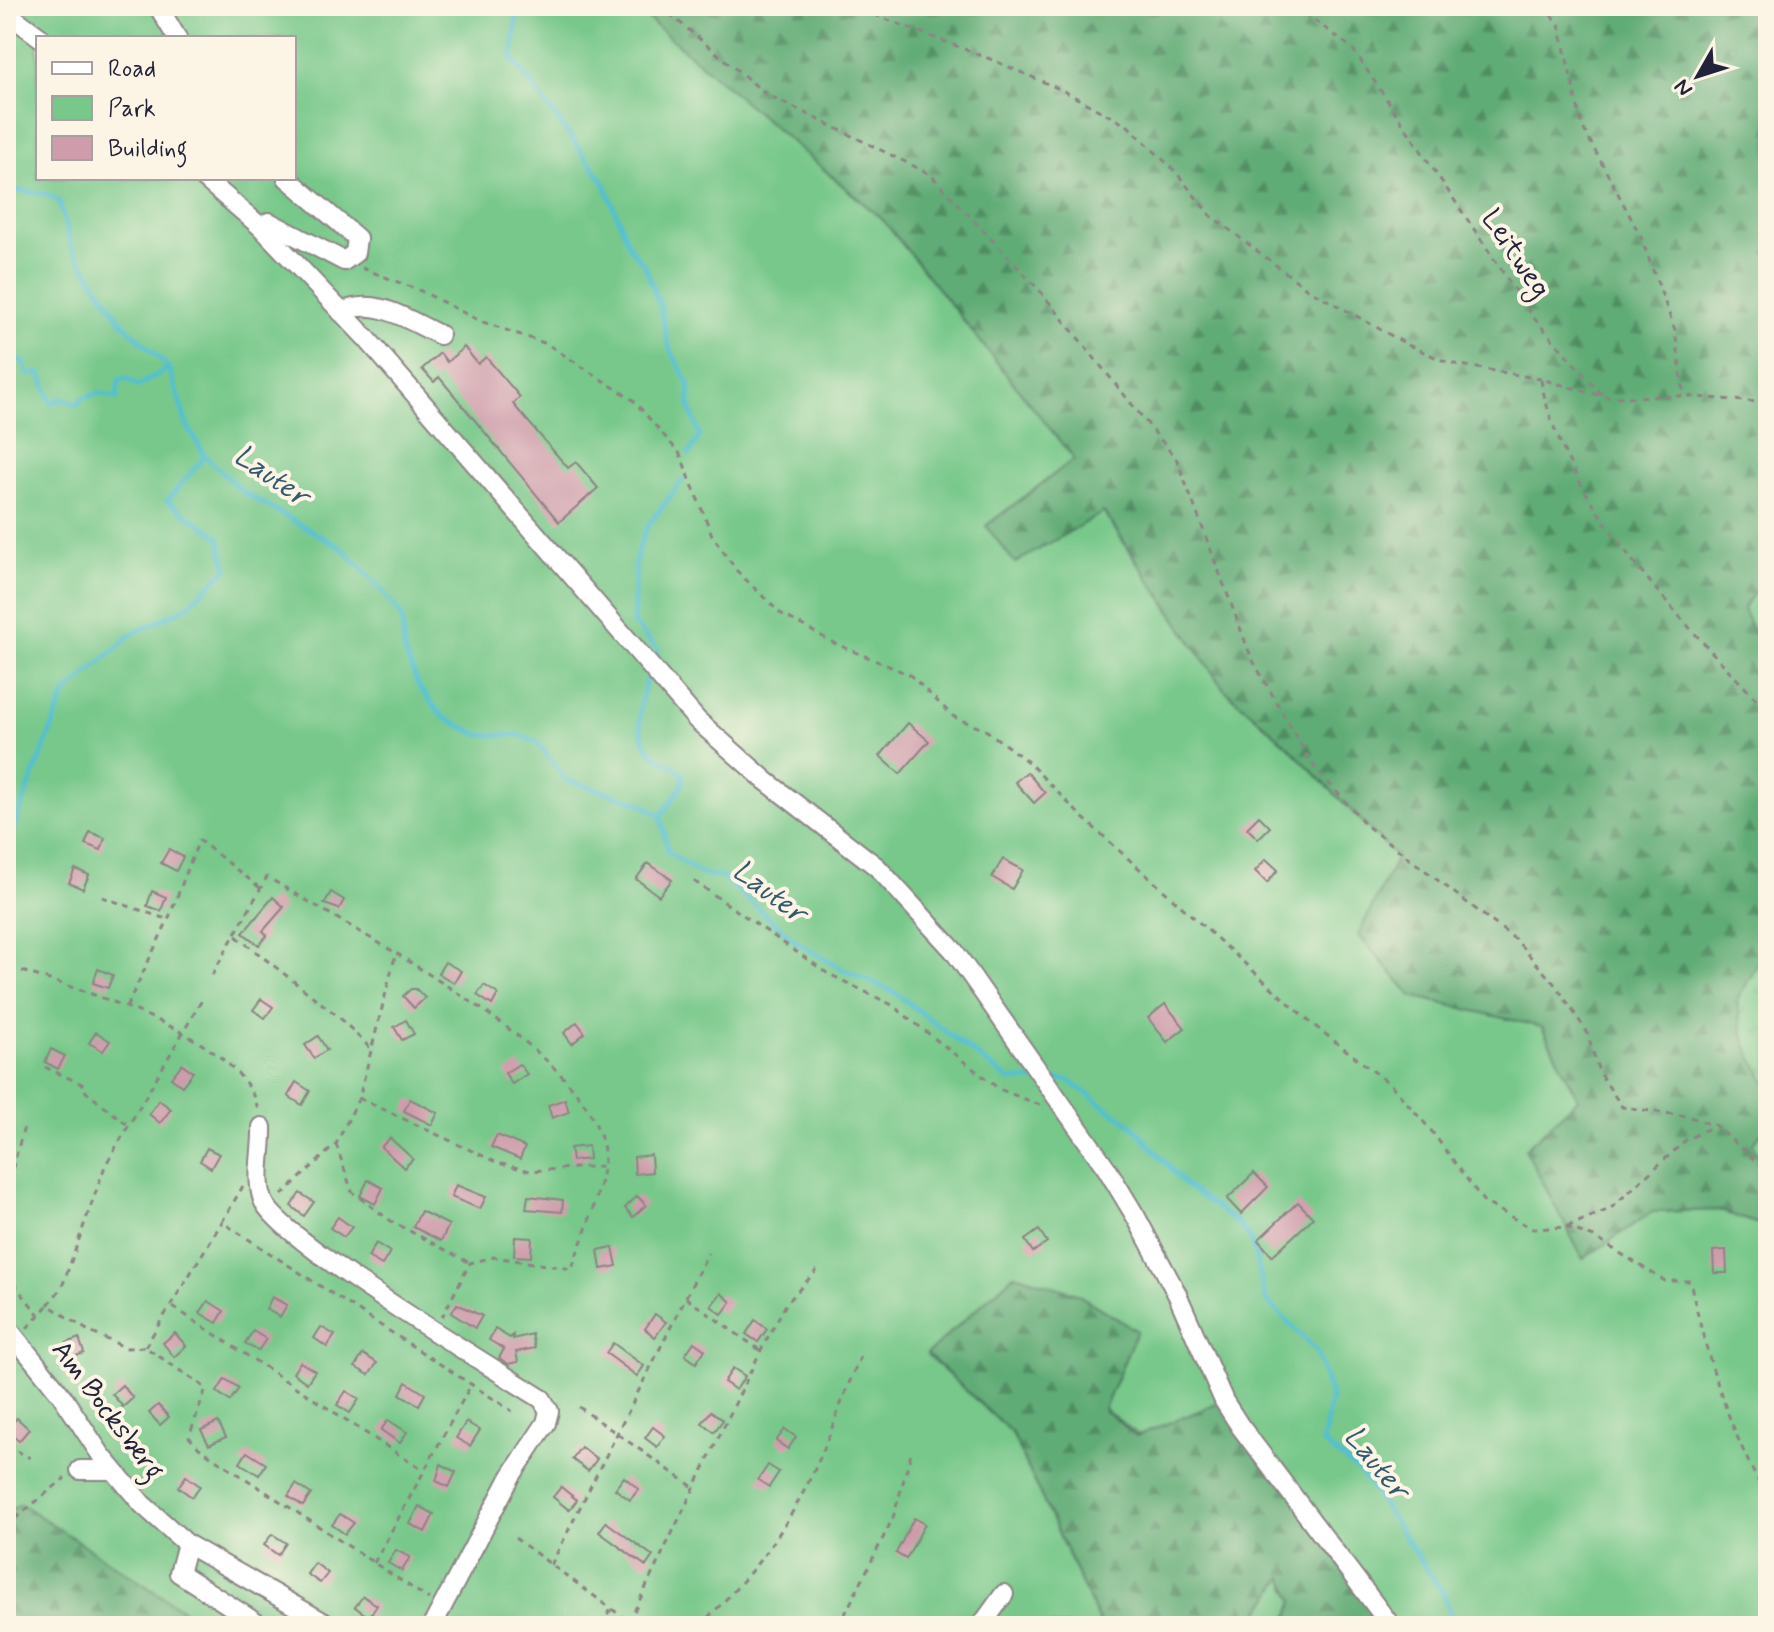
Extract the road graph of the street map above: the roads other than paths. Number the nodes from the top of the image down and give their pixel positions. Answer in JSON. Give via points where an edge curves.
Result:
{"nodes":[{"id":1,"x":158,"y":6,"type":"edge"},
{"id":2,"x":6,"y":12,"type":"edge"},
{"id":3,"x":38,"y":36,"type":"edge"},
{"id":4,"x":176,"y":36,"type":"edge"},
{"id":5,"x":206,"y":180,"type":"edge"},
{"id":6,"x":289,"y":180,"type":"edge"},
{"id":7,"x":261,"y":227,"type":"junction"},
{"id":8,"x":341,"y":312,"type":"junction"},
{"id":9,"x":440,"y":335,"type":"dead end"},
{"id":10,"x":262,"y":1127,"type":"road end"},
{"id":11,"x":11,"y":1333,"type":"edge"},
{"id":12,"x":80,"y":1470,"type":"road end"},
{"id":13,"x":113,"y":1470,"type":"junction"},
{"id":14,"x":187,"y":1544,"type":"junction"},
{"id":15,"x":1004,"y":1594,"type":"dead end"},
{"id":16,"x":261,"y":1626,"type":"edge"},
{"id":17,"x":330,"y":1626,"type":"edge"},
{"id":18,"x":432,"y":1626,"type":"edge"},
{"id":19,"x":981,"y":1626,"type":"edge"},
{"id":20,"x":1391,"y":1626,"type":"edge"}],
"edges":[{"from":1,"to":4,"type":"street"},
{"from":2,"to":3,"type":"street"},
{"from":5,"to":7,"type":"street"},
{"from":6,"to":7,"type":"street","via":[[357,238],[355,253],[344,261],[269,222]]},
{"from":7,"to":8,"type":"street"},
{"from":8,"to":9,"type":"street","via":[[359,304],[374,306]]},
{"from":8,"to":20,"type":"street","via":[[697,720],[903,892],[954,951],[1136,1217],[1224,1401]]},
{"from":10,"to":18,"type":"street","via":[[260,1185],[268,1209],[292,1233],[542,1399],[549,1411]]},
{"from":11,"to":13,"type":"street","name":"Am Bocksberg"},
{"from":12,"to":13,"type":"street"},
{"from":13,"to":14,"type":"street","name":"Am Bocksberg"},
{"from":14,"to":16,"type":"street","via":[[179,1573]]},
{"from":14,"to":17,"type":"street","name":"Am Bocksberg"},
{"from":15,"to":19,"type":"street"}]}
